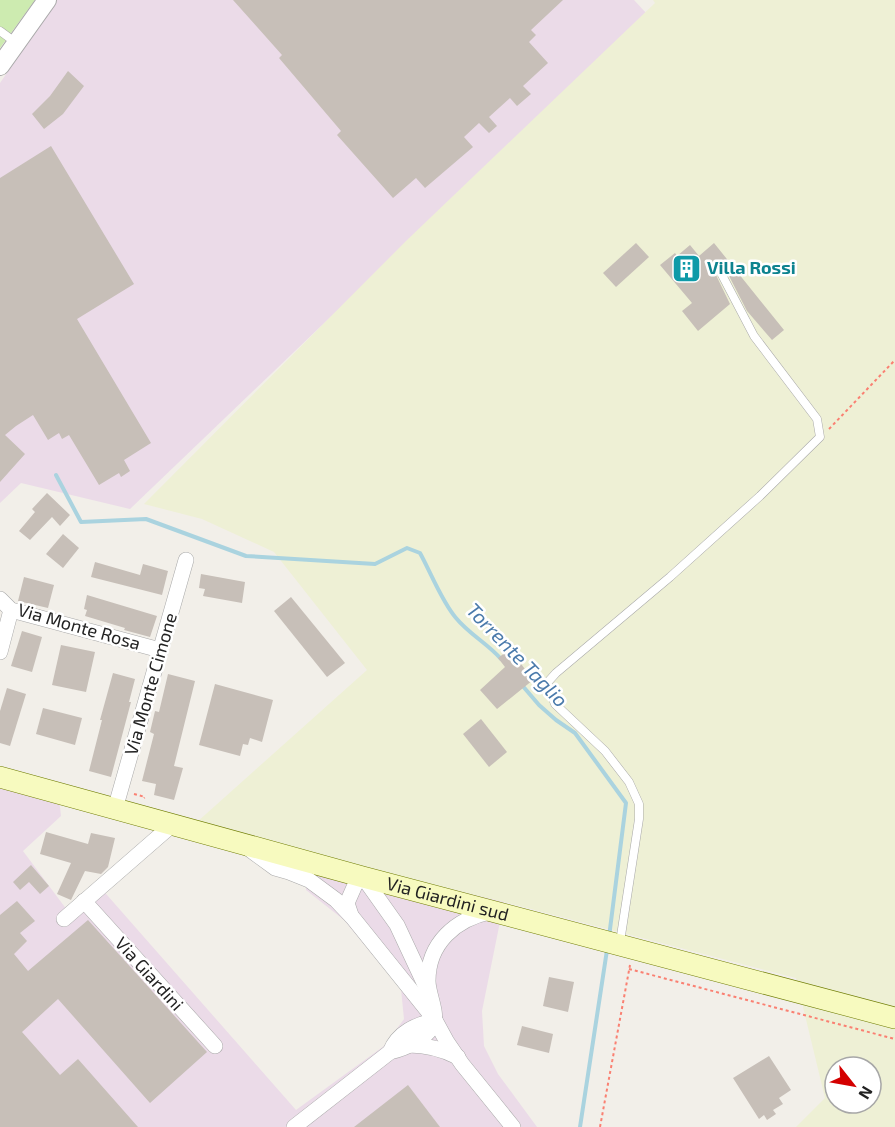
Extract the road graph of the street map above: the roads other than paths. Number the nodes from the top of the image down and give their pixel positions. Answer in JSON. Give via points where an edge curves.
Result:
{"nodes":[{"id":1,"x":47,"y":0,"type":"edge"},
{"id":2,"x":0,"y":31,"type":"edge"},
{"id":3,"x":16,"y":43,"type":"junction"},
{"id":4,"x":0,"y":66,"type":"edge"},
{"id":5,"x":722,"y":275,"type":"dead end"},
{"id":6,"x":186,"y":560,"type":"dead end"},
{"id":7,"x":6,"y":604,"type":"edge"},
{"id":8,"x":160,"y":650,"type":"junction"},
{"id":9,"x":0,"y":652,"type":"edge"},
{"id":10,"x":0,"y":777,"type":"edge"},
{"id":11,"x":115,"y":809,"type":"junction"},
{"id":12,"x":172,"y":825,"type":"junction"},
{"id":13,"x":244,"y":845,"type":"junction"},
{"id":14,"x":363,"y":877,"type":"junction"},
{"id":15,"x":84,"y":901,"type":"junction"},
{"id":16,"x":493,"y":911,"type":"junction"},
{"id":17,"x":353,"y":918,"type":"junction"},
{"id":18,"x":64,"y":919,"type":"dead end"},
{"id":19,"x":613,"y":943,"type":"junction"},
{"id":20,"x":414,"y":993,"type":"junction"},
{"id":21,"x":431,"y":1001,"type":"junction"},
{"id":22,"x":895,"y":1018,"type":"edge"},
{"id":23,"x":435,"y":1020,"type":"junction"},
{"id":24,"x":408,"y":1037,"type":"junction"},
{"id":25,"x":215,"y":1046,"type":"dead end"},
{"id":26,"x":458,"y":1057,"type":"junction"},
{"id":27,"x":294,"y":1127,"type":"edge"},
{"id":28,"x":513,"y":1127,"type":"edge"}],
"edges":[{"from":1,"to":3,"type":"street"},
{"from":2,"to":3,"type":"lane"},
{"from":3,"to":4,"type":"street"},
{"from":5,"to":19,"type":"lane","via":[[754,336],[817,418],[820,437],[760,496],[547,683],[555,704],[605,751],[629,782],[639,804]]},
{"from":6,"to":8,"type":"street","name":"Via Monte Cimone"},
{"from":7,"to":8,"type":"street","name":"Via Monte Rosa"},
{"from":7,"to":9,"type":"street"},
{"from":8,"to":11,"type":"street","name":"Via Monte Cimone"},
{"from":10,"to":11,"type":"main road","name":"Via Giardini sud"},
{"from":11,"to":12,"type":"main road","name":"Via Giardini sud"},
{"from":12,"to":13,"type":"main road","name":"Via Giardini sud"},
{"from":12,"to":15,"type":"street"},
{"from":13,"to":14,"type":"main road","name":"Via Giardini sud"},
{"from":13,"to":17,"type":"street","via":[[275,868],[309,880]]},
{"from":14,"to":16,"type":"main road","name":"Via Giardini sud"},
{"from":14,"to":17,"type":"street","via":[[346,903]]},
{"from":14,"to":21,"type":"street","via":[[397,925]]},
{"from":15,"to":18,"type":"street"},
{"from":15,"to":25,"type":"street","name":"Via Giardini"},
{"from":16,"to":19,"type":"main road","name":"Via Giardini sud"},
{"from":16,"to":21,"type":"street","via":[[467,919],[438,945],[428,982]]},
{"from":17,"to":20,"type":"street"},
{"from":19,"to":22,"type":"main road","name":"Via Giardini sud"},
{"from":20,"to":23,"type":"street"},
{"from":20,"to":24,"type":"street"},
{"from":21,"to":23,"type":"street"},
{"from":23,"to":24,"type":"street"},
{"from":23,"to":26,"type":"street"},
{"from":24,"to":26,"type":"street","via":[[419,1045]]},
{"from":24,"to":27,"type":"street","via":[[399,1050],[390,1052]]},
{"from":26,"to":28,"type":"street"}]}
